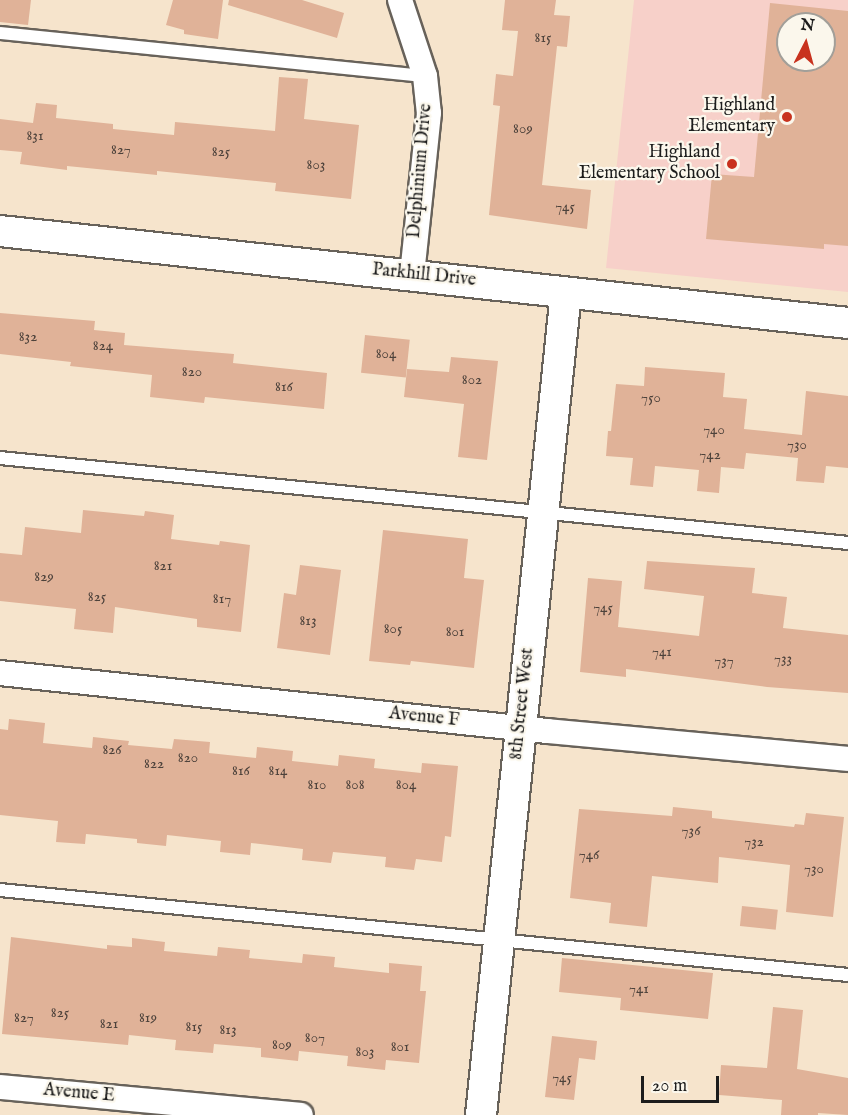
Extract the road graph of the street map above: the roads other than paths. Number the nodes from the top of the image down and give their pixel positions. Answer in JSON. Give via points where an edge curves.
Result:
{"nodes":[{"id":1,"x":400,"y":0,"type":"edge"},
{"id":2,"x":0,"y":33,"type":"edge"},
{"id":3,"x":424,"y":76,"type":"junction"},
{"id":4,"x":0,"y":231,"type":"edge"},
{"id":5,"x":412,"y":274,"type":"junction"},
{"id":6,"x":566,"y":292,"type":"junction"},
{"id":7,"x":848,"y":323,"type":"edge"},
{"id":8,"x":0,"y":458,"type":"edge"},
{"id":9,"x":543,"y":513,"type":"junction"},
{"id":10,"x":848,"y":543,"type":"edge"},
{"id":11,"x":0,"y":673,"type":"edge"},
{"id":12,"x":520,"y":728,"type":"junction"},
{"id":13,"x":848,"y":759,"type":"edge"},
{"id":14,"x":0,"y":890,"type":"edge"},
{"id":15,"x":499,"y":940,"type":"junction"},
{"id":16,"x":848,"y":975,"type":"edge"},
{"id":17,"x":0,"y":1087,"type":"edge"},
{"id":18,"x":301,"y":1115,"type":"edge"},
{"id":19,"x":481,"y":1115,"type":"edge"}],
"edges":[{"from":1,"to":3,"type":"street","name":"Delphinium Drive"},
{"from":2,"to":3,"type":"lane"},
{"from":3,"to":5,"type":"street","name":"Delphinium Drive","via":[[429,113]]},
{"from":4,"to":5,"type":"street","name":"Parkhill Drive"},
{"from":5,"to":6,"type":"street","name":"Parkhill Drive"},
{"from":6,"to":7,"type":"street","name":"Parkhill Drive"},
{"from":6,"to":9,"type":"street","name":"8th Street West"},
{"from":8,"to":9,"type":"lane"},
{"from":9,"to":10,"type":"lane"},
{"from":9,"to":12,"type":"street","name":"8th Street West"},
{"from":11,"to":12,"type":"street","name":"Avenue F"},
{"from":12,"to":13,"type":"street","name":"Avenue F"},
{"from":12,"to":15,"type":"street","name":"8th Street West"},
{"from":14,"to":15,"type":"lane"},
{"from":15,"to":16,"type":"lane"},
{"from":15,"to":19,"type":"street","name":"8th Street West"},
{"from":17,"to":18,"type":"street","name":"Avenue E"}]}
